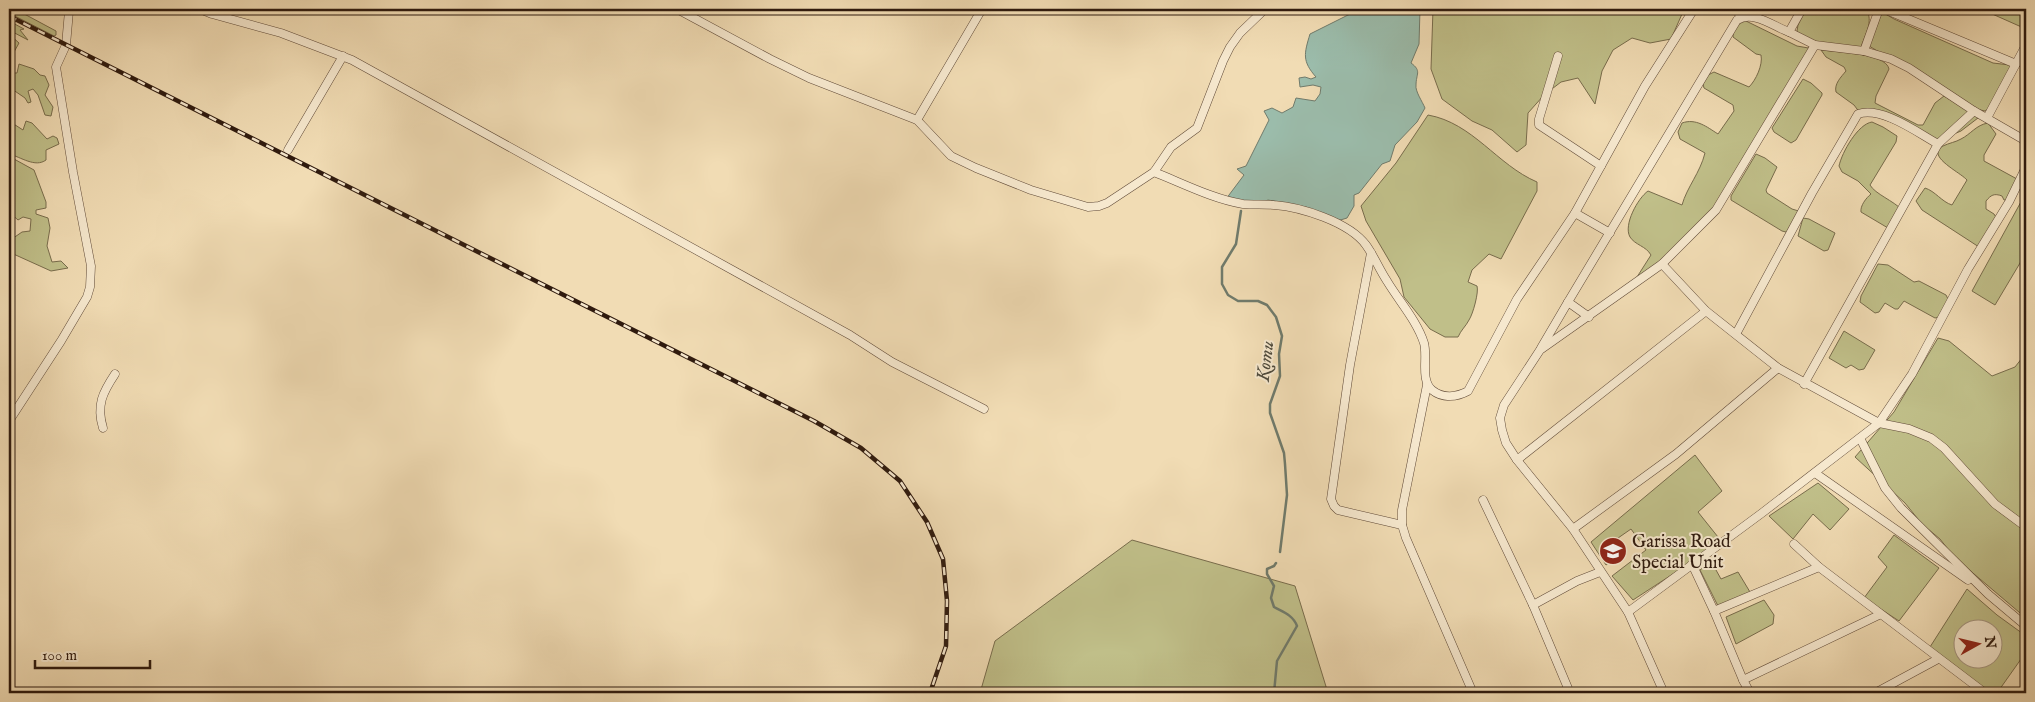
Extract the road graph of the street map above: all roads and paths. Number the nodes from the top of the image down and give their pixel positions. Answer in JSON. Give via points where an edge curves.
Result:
{"nodes":[{"id":1,"x":63,"y":9,"type":"edge"},
{"id":2,"x":200,"y":9,"type":"edge"},
{"id":3,"x":677,"y":9,"type":"edge"},
{"id":4,"x":982,"y":9,"type":"edge"},
{"id":5,"x":1265,"y":9,"type":"edge"},
{"id":6,"x":1694,"y":9,"type":"edge"},
{"id":7,"x":1735,"y":9,"type":"edge"},
{"id":8,"x":1802,"y":9,"type":"edge"},
{"id":9,"x":1879,"y":9,"type":"edge"},
{"id":10,"x":1884,"y":9,"type":"edge"},
{"id":11,"x":1742,"y":17,"type":"junction"},
{"id":12,"x":1789,"y":32,"type":"junction"},
{"id":13,"x":2026,"y":44,"type":"edge"},
{"id":14,"x":1815,"y":45,"type":"junction"},
{"id":15,"x":1864,"y":51,"type":"junction"},
{"id":16,"x":343,"y":56,"type":"junction"},
{"id":17,"x":1558,"y":56,"type":"dead end"},
{"id":18,"x":2016,"y":64,"type":"junction"},
{"id":19,"x":1974,"y":111,"type":"junction"},
{"id":20,"x":1987,"y":118,"type":"junction"},
{"id":21,"x":917,"y":120,"type":"junction"},
{"id":22,"x":2026,"y":141,"type":"edge"},
{"id":23,"x":1938,"y":144,"type":"junction"},
{"id":24,"x":288,"y":150,"type":"dead end"},
{"id":25,"x":1601,"y":166,"type":"junction"},
{"id":26,"x":2026,"y":167,"type":"edge"},
{"id":27,"x":1154,"y":172,"type":"junction"},
{"id":28,"x":1575,"y":213,"type":"junction"},
{"id":29,"x":1610,"y":233,"type":"junction"},
{"id":30,"x":1372,"y":253,"type":"junction"},
{"id":31,"x":1662,"y":264,"type":"junction"},
{"id":32,"x":1568,"y":302,"type":"junction"},
{"id":33,"x":1706,"y":311,"type":"junction"},
{"id":34,"x":1588,"y":317,"type":"junction"},
{"id":35,"x":1736,"y":334,"type":"junction"},
{"id":36,"x":1540,"y":350,"type":"junction"},
{"id":37,"x":1778,"y":368,"type":"junction"},
{"id":38,"x":115,"y":374,"type":"dead end"},
{"id":39,"x":1804,"y":384,"type":"junction"},
{"id":40,"x":1427,"y":385,"type":"junction"},
{"id":41,"x":984,"y":409,"type":"dead end"},
{"id":42,"x":9,"y":422,"type":"edge"},
{"id":43,"x":1879,"y":423,"type":"junction"},
{"id":44,"x":103,"y":428,"type":"dead end"},
{"id":45,"x":1860,"y":438,"type":"junction"},
{"id":46,"x":1517,"y":460,"type":"junction"},
{"id":47,"x":1815,"y":473,"type":"junction"},
{"id":48,"x":1483,"y":500,"type":"dead end"},
{"id":49,"x":1402,"y":525,"type":"junction"},
{"id":50,"x":2026,"y":527,"type":"edge"},
{"id":51,"x":1573,"y":528,"type":"junction"},
{"id":52,"x":1794,"y":544,"type":"dead end"},
{"id":53,"x":1692,"y":564,"type":"junction"},
{"id":54,"x":1819,"y":567,"type":"junction"},
{"id":55,"x":1600,"y":572,"type":"junction"},
{"id":56,"x":1988,"y":594,"type":"junction"},
{"id":57,"x":1533,"y":605,"type":"junction"},
{"id":58,"x":1714,"y":611,"type":"junction"},
{"id":59,"x":1628,"y":612,"type":"junction"},
{"id":60,"x":1879,"y":615,"type":"junction"},
{"id":61,"x":2026,"y":626,"type":"edge"},
{"id":62,"x":1938,"y":659,"type":"junction"},
{"id":63,"x":1743,"y":680,"type":"junction"},
{"id":64,"x":1473,"y":693,"type":"edge"},
{"id":65,"x":1570,"y":693,"type":"edge"},
{"id":66,"x":1664,"y":693,"type":"edge"},
{"id":67,"x":1750,"y":693,"type":"edge"},
{"id":68,"x":1875,"y":693,"type":"edge"},
{"id":69,"x":1984,"y":693,"type":"edge"}],
"edges":[{"from":1,"to":42,"type":"street","via":[[69,11],[66,45],[56,67],[91,266],[90,287],[61,341]]},
{"from":2,"to":16,"type":"street"},
{"from":3,"to":21,"type":"street","via":[[809,78]]},
{"from":4,"to":21,"type":"street"},
{"from":5,"to":27,"type":"street","via":[[1230,47],[1197,128],[1171,147]]},
{"from":6,"to":25,"type":"street","via":[[1645,86]]},
{"from":7,"to":11,"type":"street"},
{"from":8,"to":12,"type":"street"},
{"from":9,"to":15,"type":"street"},
{"from":10,"to":18,"type":"street"},
{"from":11,"to":12,"type":"street","via":[[1754,17]]},
{"from":11,"to":29,"type":"street","via":[[1737,20]]},
{"from":12,"to":14,"type":"street"},
{"from":13,"to":18,"type":"street"},
{"from":14,"to":15,"type":"street"},
{"from":14,"to":31,"type":"street","via":[[1716,210]]},
{"from":15,"to":19,"type":"street","via":[[1909,68]]},
{"from":16,"to":24,"type":"street"},
{"from":16,"to":41,"type":"street","via":[[842,330],[892,362]]},
{"from":17,"to":25,"type":"street","via":[[1539,125]]},
{"from":18,"to":20,"type":"street"},
{"from":19,"to":20,"type":"street"},
{"from":19,"to":23,"type":"street"},
{"from":20,"to":22,"type":"street"},
{"from":21,"to":27,"type":"street","via":[[951,156],[1024,188],[1088,207],[1107,202]]},
{"from":23,"to":35,"type":"street","via":[[1887,116],[1871,112],[1858,114]]},
{"from":23,"to":39,"type":"street"},
{"from":25,"to":28,"type":"street"},
{"from":26,"to":43,"type":"street","via":[[1912,374]]},
{"from":27,"to":30,"type":"street","via":[[1244,204],[1274,204],[1303,210],[1356,234]]},
{"from":28,"to":29,"type":"street"},
{"from":28,"to":40,"type":"street","via":[[1517,299],[1468,390],[1460,395],[1441,395]]},
{"from":29,"to":32,"type":"street"},
{"from":30,"to":40,"type":"street","via":[[1424,344]]},
{"from":30,"to":49,"type":"street","via":[[1350,365],[1331,499],[1338,510]]},
{"from":31,"to":33,"type":"street"},
{"from":31,"to":34,"type":"street"},
{"from":32,"to":34,"type":"street"},
{"from":32,"to":36,"type":"street"},
{"from":33,"to":35,"type":"street"},
{"from":33,"to":46,"type":"street"},
{"from":34,"to":36,"type":"street"},
{"from":35,"to":37,"type":"street"},
{"from":36,"to":46,"type":"street","via":[[1504,405],[1500,418],[1506,443]]},
{"from":37,"to":39,"type":"street"},
{"from":37,"to":51,"type":"street","via":[[1676,454]]},
{"from":38,"to":44,"type":"street","via":[[103,392],[100,410]]},
{"from":39,"to":43,"type":"street"},
{"from":40,"to":49,"type":"street"},
{"from":43,"to":45,"type":"street"},
{"from":43,"to":50,"type":"street","via":[[1909,428],[1931,438],[1995,504]]},
{"from":45,"to":47,"type":"street"},
{"from":45,"to":56,"type":"street","via":[[1884,488]]},
{"from":46,"to":51,"type":"street"},
{"from":47,"to":53,"type":"street"},
{"from":47,"to":56,"type":"street"},
{"from":48,"to":57,"type":"street"},
{"from":49,"to":64,"type":"street"},
{"from":51,"to":55,"type":"street"},
{"from":52,"to":54,"type":"street"},
{"from":53,"to":58,"type":"street"},
{"from":53,"to":59,"type":"street"},
{"from":54,"to":58,"type":"street"},
{"from":54,"to":60,"type":"street"},
{"from":55,"to":57,"type":"street"},
{"from":55,"to":59,"type":"street"},
{"from":56,"to":61,"type":"street"},
{"from":57,"to":65,"type":"street"},
{"from":58,"to":63,"type":"street"},
{"from":59,"to":66,"type":"street"},
{"from":60,"to":62,"type":"street"},
{"from":60,"to":63,"type":"street"},
{"from":62,"to":68,"type":"street"},
{"from":62,"to":69,"type":"street"},
{"from":63,"to":67,"type":"street"}]}
